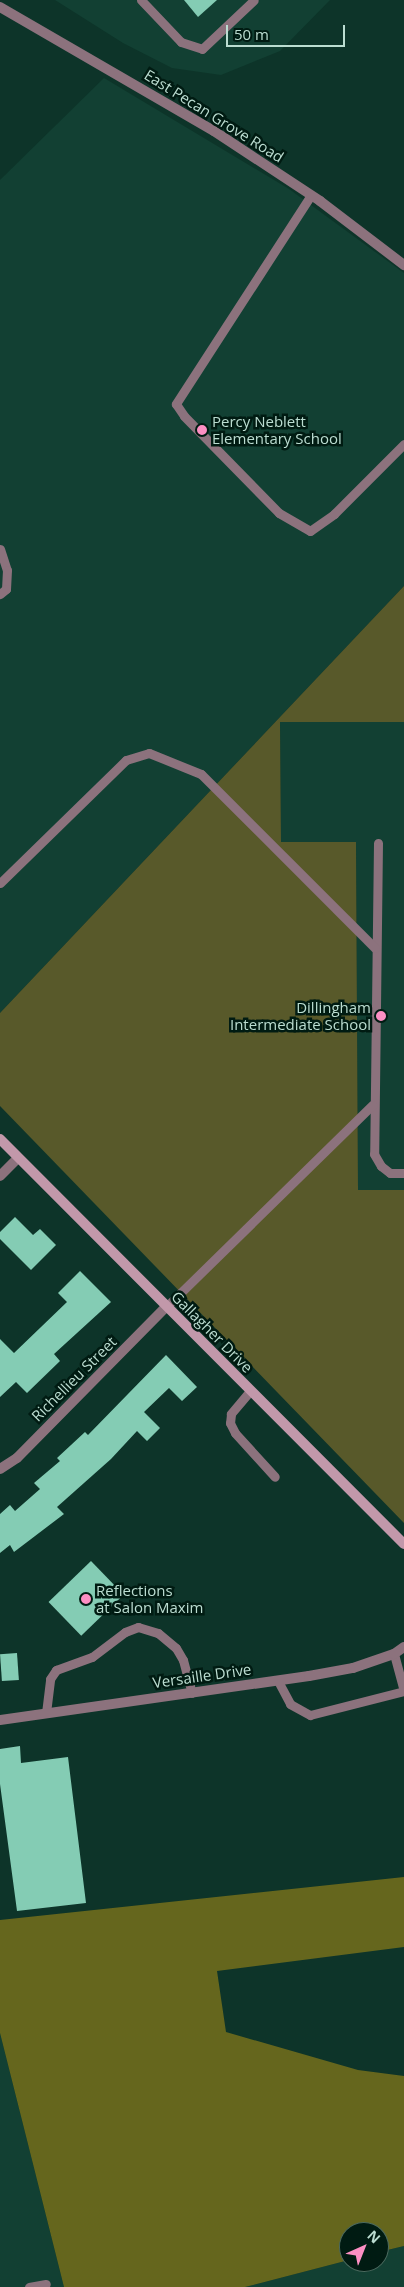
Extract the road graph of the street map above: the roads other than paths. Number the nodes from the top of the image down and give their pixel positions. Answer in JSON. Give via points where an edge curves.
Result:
{"nodes":[{"id":1,"x":142,"y":0,"type":"edge"},
{"id":2,"x":254,"y":0,"type":"edge"},
{"id":3,"x":0,"y":7,"type":"edge"},
{"id":4,"x":311,"y":195,"type":"junction"},
{"id":5,"x":404,"y":265,"type":"edge"},
{"id":6,"x":404,"y":444,"type":"edge"},
{"id":7,"x":0,"y":549,"type":"edge"},
{"id":8,"x":0,"y":594,"type":"edge"},
{"id":9,"x":378,"y":843,"type":"dead end"},
{"id":10,"x":0,"y":882,"type":"edge"},
{"id":11,"x":375,"y":948,"type":"junction"},
{"id":12,"x":372,"y":1105,"type":"junction"},
{"id":13,"x":0,"y":1139,"type":"edge"},
{"id":14,"x":18,"y":1158,"type":"junction"},
{"id":15,"x":404,"y":1174,"type":"edge"},
{"id":16,"x":0,"y":1176,"type":"edge"},
{"id":17,"x":166,"y":1306,"type":"junction"},
{"id":18,"x":250,"y":1391,"type":"junction"},
{"id":19,"x":0,"y":1469,"type":"edge"},
{"id":20,"x":275,"y":1476,"type":"dead end"},
{"id":21,"x":404,"y":1544,"type":"edge"},
{"id":22,"x":404,"y":1647,"type":"edge"},
{"id":23,"x":394,"y":1654,"type":"junction"},
{"id":24,"x":278,"y":1681,"type":"junction"},
{"id":25,"x":404,"y":1691,"type":"edge"},
{"id":26,"x":192,"y":1693,"type":"junction"},
{"id":27,"x":46,"y":1713,"type":"junction"},
{"id":28,"x":0,"y":1720,"type":"edge"},
{"id":29,"x":46,"y":2284,"type":"dead end"},
{"id":30,"x":29,"y":2287,"type":"edge"}],
"edges":[{"from":1,"to":2,"type":"lane","via":[[181,42],[202,49]]},
{"from":3,"to":4,"type":"street","name":"East Pecan Grove Road","via":[[214,131]]},
{"from":4,"to":5,"type":"street","name":"East Pecan Grove Road"},
{"from":4,"to":6,"type":"lane","via":[[176,404],[279,513],[310,530],[334,514]]},
{"from":7,"to":8,"type":"lane","via":[[7,570],[6,589]]},
{"from":9,"to":11,"type":"lane"},
{"from":10,"to":11,"type":"lane","via":[[126,760],[149,753],[201,774]]},
{"from":11,"to":12,"type":"lane"},
{"from":12,"to":15,"type":"lane","via":[[374,1154],[390,1173]]},
{"from":12,"to":17,"type":"lane"},
{"from":13,"to":14,"type":"street","name":"Gallagher Drive"},
{"from":14,"to":16,"type":"street"},
{"from":14,"to":17,"type":"street","name":"Gallagher Drive"},
{"from":17,"to":18,"type":"street","name":"Gallagher Drive"},
{"from":17,"to":19,"type":"street","name":"Richellieu Street","via":[[17,1458]]},
{"from":18,"to":20,"type":"lane","via":[[231,1414],[230,1423],[235,1433]]},
{"from":18,"to":21,"type":"street","name":"Gallagher Drive"},
{"from":22,"to":23,"type":"street","name":"Versaille Drive"},
{"from":23,"to":24,"type":"street","name":"Versaille Drive","via":[[353,1668]]},
{"from":23,"to":25,"type":"lane"},
{"from":24,"to":25,"type":"lane","via":[[290,1704],[310,1715]]},
{"from":24,"to":26,"type":"street","name":"Versaille Drive"},
{"from":26,"to":27,"type":"street","name":"Versaille Drive"},
{"from":26,"to":27,"type":"lane","via":[[183,1660],[176,1648],[158,1633],[138,1627],[125,1632],[92,1657],[56,1670],[50,1679]]},
{"from":27,"to":28,"type":"street","name":"Versaille Drive"},
{"from":29,"to":30,"type":"lane"}]}
